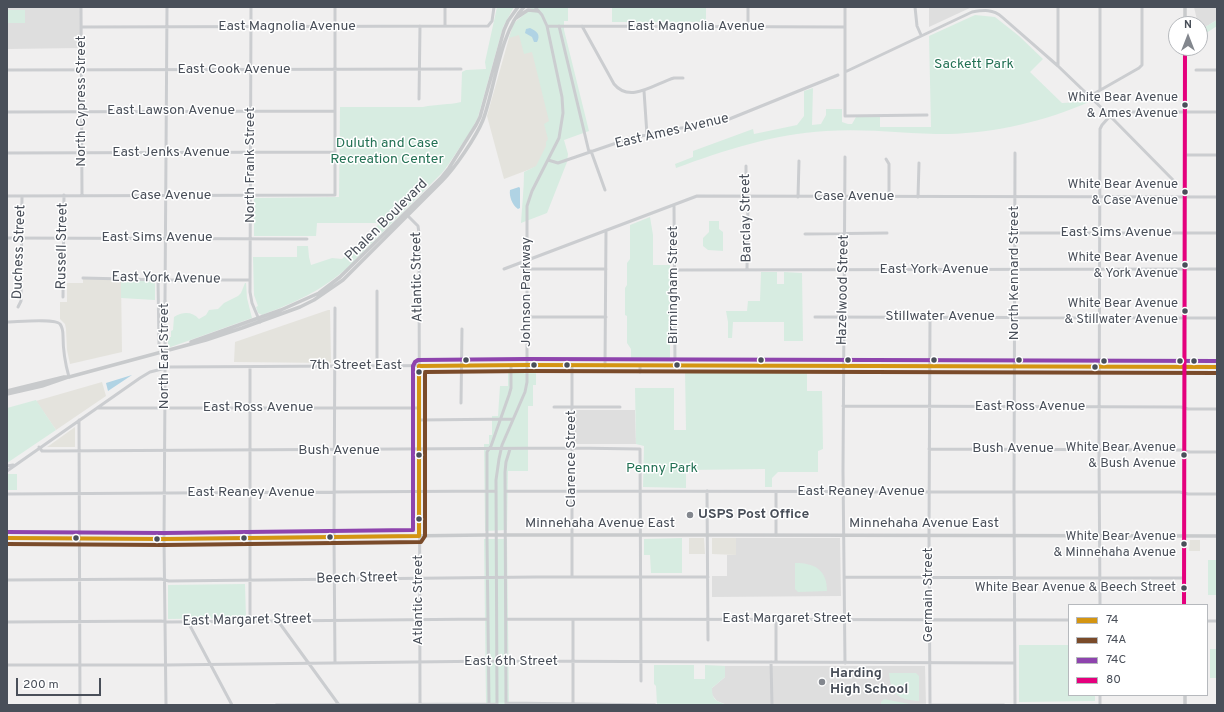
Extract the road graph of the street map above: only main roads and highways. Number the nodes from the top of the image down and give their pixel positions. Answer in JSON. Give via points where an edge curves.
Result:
{"nodes":[{"id":1,"x":518,"y":7,"type":"edge"},
{"id":2,"x":524,"y":7,"type":"edge"},
{"id":3,"x":538,"y":11,"type":"road end"},
{"id":4,"x":508,"y":33,"type":"junction"},
{"id":5,"x":1185,"y":56,"type":"edge"},
{"id":6,"x":407,"y":214,"type":"junction"},
{"id":7,"x":7,"y":392,"type":"edge"},
{"id":8,"x":1184,"y":536,"type":"junction"},
{"id":9,"x":1217,"y":536,"type":"edge"},
{"id":10,"x":7,"y":538,"type":"edge"},
{"id":11,"x":1184,"y":604,"type":"edge"}],
"edges":[{"from":1,"to":6,"type":"main road","name":"Phalen Boulevard","via":[[504,30],[476,125],[449,168]]},
{"from":2,"to":4,"type":"main road","name":"Phalen Boulevard","via":[[515,17]]},
{"from":3,"to":4,"type":"main road","via":[[528,10],[520,15]]},
{"from":4,"to":6,"type":"main road","name":"Phalen Boulevard","via":[[479,128],[449,174]]},
{"from":5,"to":8,"type":"main road"},
{"from":6,"to":7,"type":"main road","name":"Phalen Boulevard","via":[[352,272],[328,291],[300,307],[206,340]]},
{"from":8,"to":9,"type":"main road","name":"Minnehaha Avenue East"},
{"from":8,"to":10,"type":"main road","name":"Minnehaha Avenue East","via":[[487,535]]},
{"from":8,"to":11,"type":"main road"}]}
